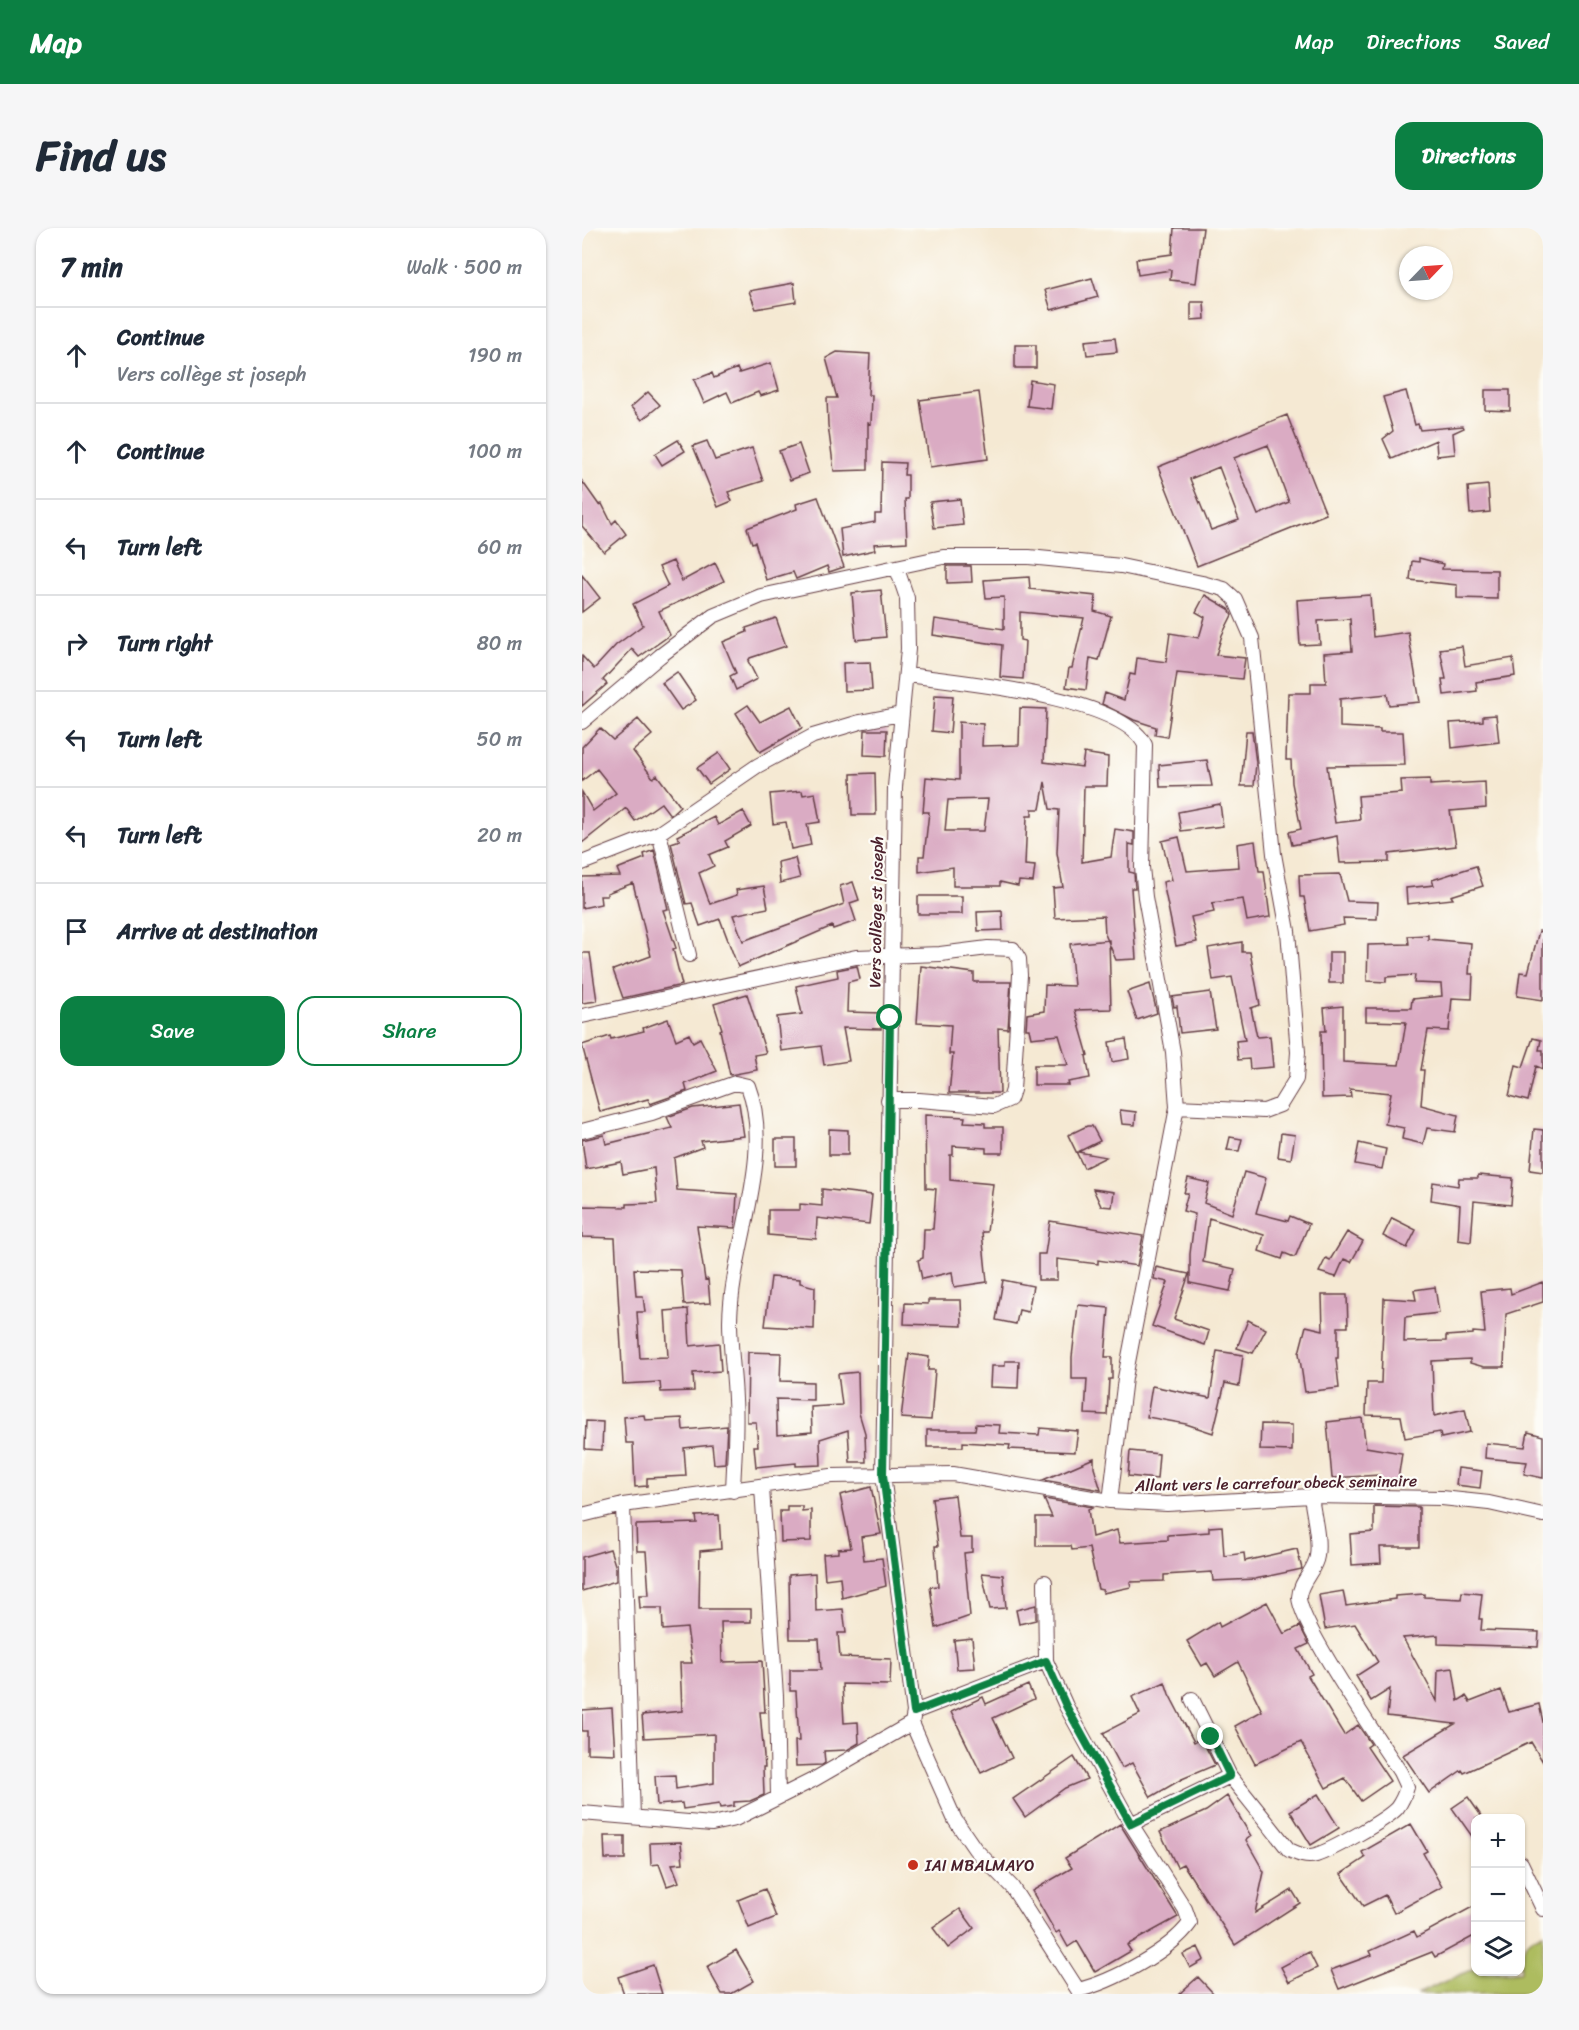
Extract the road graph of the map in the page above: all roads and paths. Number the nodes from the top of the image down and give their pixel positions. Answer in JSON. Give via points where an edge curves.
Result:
{"nodes":[{"id":1,"x":897,"y":569,"type":"junction"},
{"id":2,"x":907,"y":675,"type":"junction"},
{"id":3,"x":901,"y":714,"type":"junction"},
{"id":4,"x":582,"y":722,"type":"edge"},
{"id":5,"x":659,"y":833,"type":"junction"},
{"id":6,"x":582,"y":863,"type":"edge"},
{"id":7,"x":689,"y":955,"type":"dead end"},
{"id":8,"x":892,"y":956,"type":"junction"},
{"id":9,"x":582,"y":1016,"type":"edge"},
{"id":10,"x":888,"y":1100,"type":"junction"},
{"id":11,"x":1177,"y":1107,"type":"junction"},
{"id":12,"x":582,"y":1131,"type":"edge"},
{"id":13,"x":883,"y":1475,"type":"junction"},
{"id":14,"x":762,"y":1488,"type":"junction"},
{"id":15,"x":733,"y":1491,"type":"junction"},
{"id":16,"x":1311,"y":1496,"type":"junction"},
{"id":17,"x":1110,"y":1501,"type":"junction"},
{"id":18,"x":623,"y":1505,"type":"junction"},
{"id":19,"x":582,"y":1515,"type":"edge"},
{"id":20,"x":1543,"y":1515,"type":"edge"},
{"id":21,"x":1045,"y":1582,"type":"dead end"},
{"id":22,"x":1046,"y":1661,"type":"junction"},
{"id":23,"x":1192,"y":1699,"type":"dead end"},
{"id":24,"x":913,"y":1717,"type":"junction"},
{"id":25,"x":1230,"y":1776,"type":"junction"},
{"id":26,"x":778,"y":1797,"type":"junction"},
{"id":27,"x":582,"y":1813,"type":"edge"},
{"id":28,"x":633,"y":1817,"type":"junction"},
{"id":29,"x":1131,"y":1824,"type":"junction"},
{"id":30,"x":1523,"y":1868,"type":"edge"},
{"id":31,"x":1543,"y":1910,"type":"edge"},
{"id":32,"x":1074,"y":1992,"type":"edge"}],
"edges":[{"from":1,"to":2,"type":"street","name":"Vers collège st joseph","via":[[907,598]]},
{"from":1,"to":4,"type":"street","via":[[761,596],[713,616]]},
{"from":1,"to":11,"type":"street","via":[[943,557],[983,556],[1121,566],[1224,589],[1242,611],[1252,639],[1274,854],[1288,932],[1298,1052],[1296,1079],[1280,1105],[1264,1111]]},
{"from":2,"to":3,"type":"street","name":"Vers collège st joseph"},
{"from":2,"to":11,"type":"street","via":[[1057,698],[1118,720],[1141,735],[1145,745],[1142,867],[1173,1052]]},
{"from":3,"to":5,"type":"street","via":[[813,736],[756,766]]},
{"from":3,"to":8,"type":"street","name":"Vers collège st joseph","via":[[895,787]]},
{"from":5,"to":6,"type":"street"},
{"from":5,"to":7,"type":"street"},
{"from":8,"to":9,"type":"street","via":[[819,964]]},
{"from":8,"to":10,"type":"street","name":"Vers collège st joseph"},
{"from":8,"to":10,"type":"street","via":[[1008,948],[1019,959],[1020,975],[1010,1099],[994,1106]]},
{"from":10,"to":13,"type":"street","name":"Vers collège st joseph"},
{"from":11,"to":17,"type":"street","via":[[1125,1378]]},
{"from":12,"to":15,"type":"street","via":[[652,1113],[735,1083],[748,1086],[754,1102],[756,1147],[731,1305],[736,1424]]},
{"from":13,"to":14,"type":"street","name":"Allant vers le carrefour obeck seminaire","via":[[831,1476]]},
{"from":13,"to":17,"type":"street","name":"Allant vers le carrefour obeck seminaire","via":[[953,1474]]},
{"from":13,"to":24,"type":"street","name":"Vers collège st joseph"},
{"from":14,"to":15,"type":"street","name":"Allant vers le carrefour obeck seminaire"},
{"from":14,"to":26,"type":"street","via":[[776,1696]]},
{"from":15,"to":18,"type":"street","name":"Allant vers le carrefour obeck seminaire"},
{"from":16,"to":17,"type":"street","name":"Allant vers le carrefour obeck seminaire","via":[[1167,1504]]},
{"from":16,"to":20,"type":"street","name":"Allant vers le carrefour obeck seminaire","via":[[1442,1498]]},
{"from":16,"to":25,"type":"street","via":[[1317,1556],[1301,1586],[1299,1599],[1340,1679],[1407,1787],[1396,1809],[1368,1828],[1315,1855],[1301,1856],[1289,1850]]},
{"from":18,"to":19,"type":"street","name":"Allant vers le carrefour obeck seminaire"},
{"from":18,"to":28,"type":"street"},
{"from":21,"to":22,"type":"street"},
{"from":22,"to":24,"type":"street"},
{"from":22,"to":29,"type":"street","via":[[1066,1706]]},
{"from":23,"to":25,"type":"street"},
{"from":24,"to":26,"type":"street","via":[[813,1780]]},
{"from":24,"to":32,"type":"street","name":"Vers collège st joseph","via":[[955,1820],[975,1849],[1011,1887]]},
{"from":25,"to":29,"type":"street"},
{"from":26,"to":28,"type":"street","via":[[735,1819],[712,1824]]},
{"from":27,"to":28,"type":"street"},
{"from":29,"to":32,"type":"street","via":[[1190,1923],[1183,1933],[1147,1958]]},
{"from":30,"to":31,"type":"street"}]}
